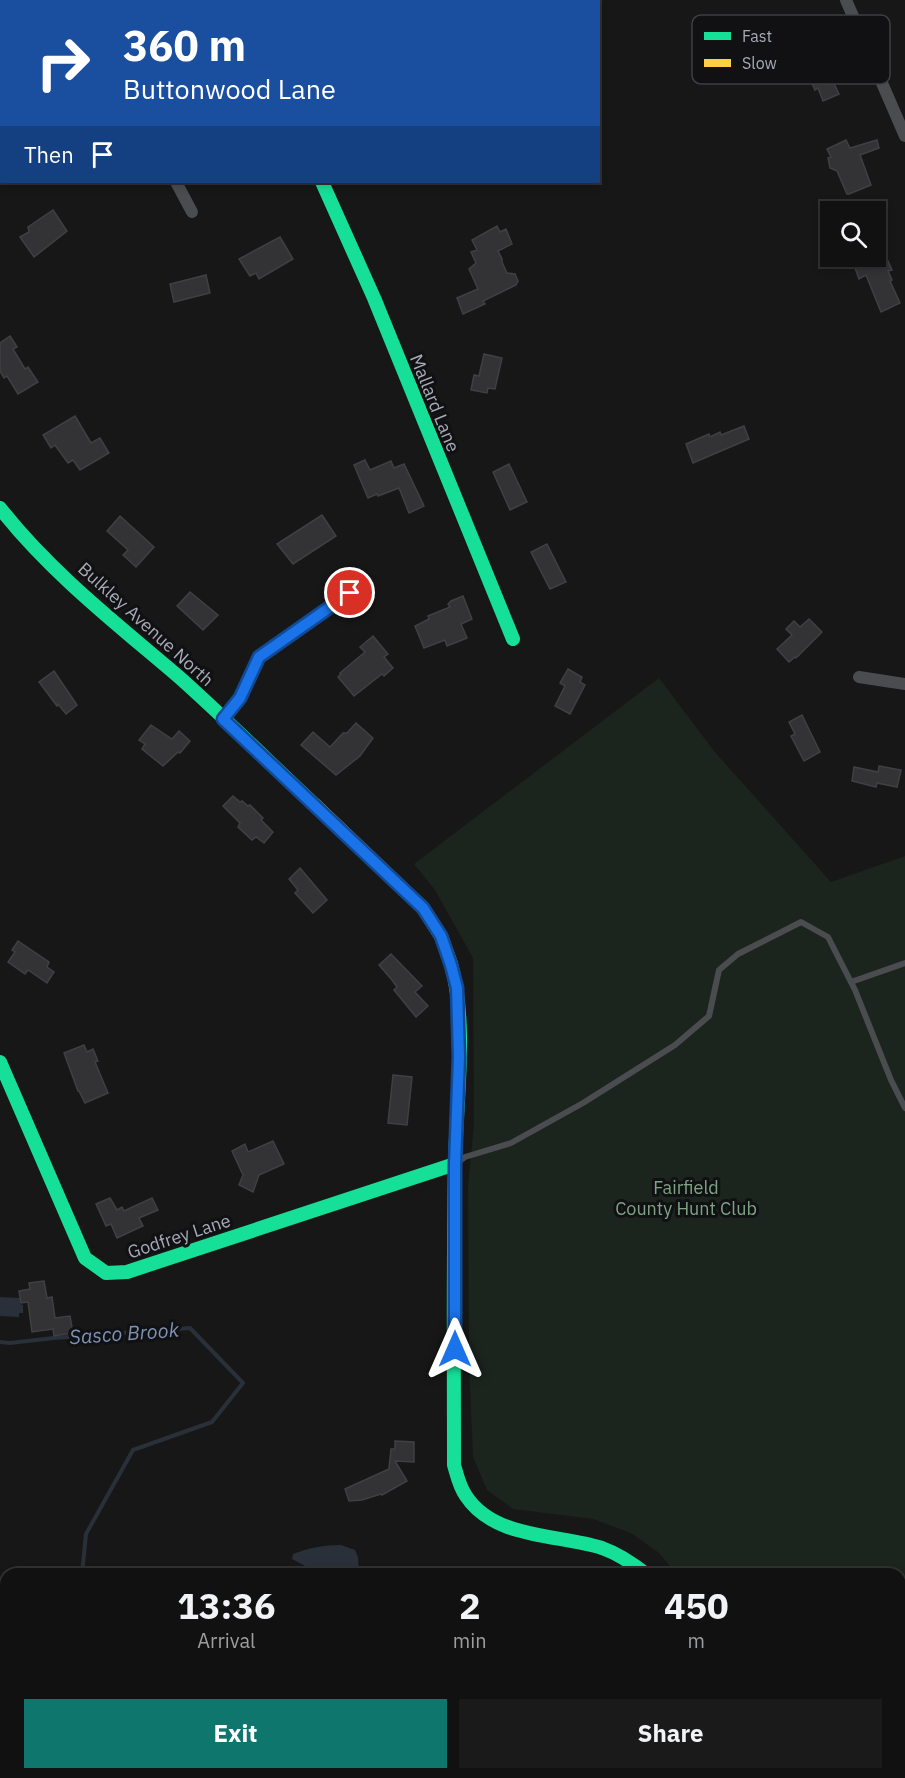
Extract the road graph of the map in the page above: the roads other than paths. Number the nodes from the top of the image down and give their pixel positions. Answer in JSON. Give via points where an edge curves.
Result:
{"nodes":[{"id":1,"x":846,"y":0,"type":"edge"},
{"id":2,"x":853,"y":15,"type":"edge"},
{"id":3,"x":882,"y":84,"type":"edge"},
{"id":4,"x":905,"y":136,"type":"edge"},
{"id":5,"x":177,"y":183,"type":"edge"},
{"id":6,"x":322,"y":183,"type":"edge"},
{"id":7,"x":192,"y":212,"type":"dead end"},
{"id":8,"x":0,"y":508,"type":"edge"},
{"id":9,"x":361,"y":586,"type":"dead end"},
{"id":10,"x":513,"y":639,"type":"dead end"},
{"id":11,"x":859,"y":677,"type":"dead end"},
{"id":12,"x":905,"y":684,"type":"edge"},
{"id":13,"x":223,"y":719,"type":"junction"},
{"id":14,"x":905,"y":963,"type":"edge"},
{"id":15,"x":851,"y":982,"type":"junction"},
{"id":16,"x":0,"y":1062,"type":"edge"},
{"id":17,"x":905,"y":1108,"type":"edge"},
{"id":18,"x":455,"y":1164,"type":"junction"},
{"id":19,"x":640,"y":1568,"type":"edge"}],
"edges":[{"from":1,"to":2,"type":"street"},
{"from":3,"to":4,"type":"street"},
{"from":5,"to":7,"type":"street"},
{"from":6,"to":10,"type":"street","name":"Mallard Lane","via":[[374,298]]},
{"from":8,"to":13,"type":"street","name":"Bulkley Avenue North","via":[[71,583]]},
{"from":9,"to":13,"type":"street","via":[[259,657],[240,698]]},
{"from":11,"to":12,"type":"street"},
{"from":13,"to":18,"type":"street","name":"Bulkley Avenue North","via":[[423,908],[441,936],[457,988]]},
{"from":14,"to":15,"type":"lane"},
{"from":15,"to":17,"type":"lane"},
{"from":15,"to":18,"type":"lane","via":[[828,937],[801,922],[738,954],[720,970],[709,1016],[675,1045],[583,1104],[511,1143],[465,1157]]},
{"from":16,"to":18,"type":"street","name":"Godfrey Lane","via":[[85,1258],[106,1273],[127,1272]]},
{"from":18,"to":19,"type":"street","name":"Bulkley Avenue North","via":[[454,1465],[459,1482],[467,1498],[494,1521],[520,1530],[591,1543]]}]}
